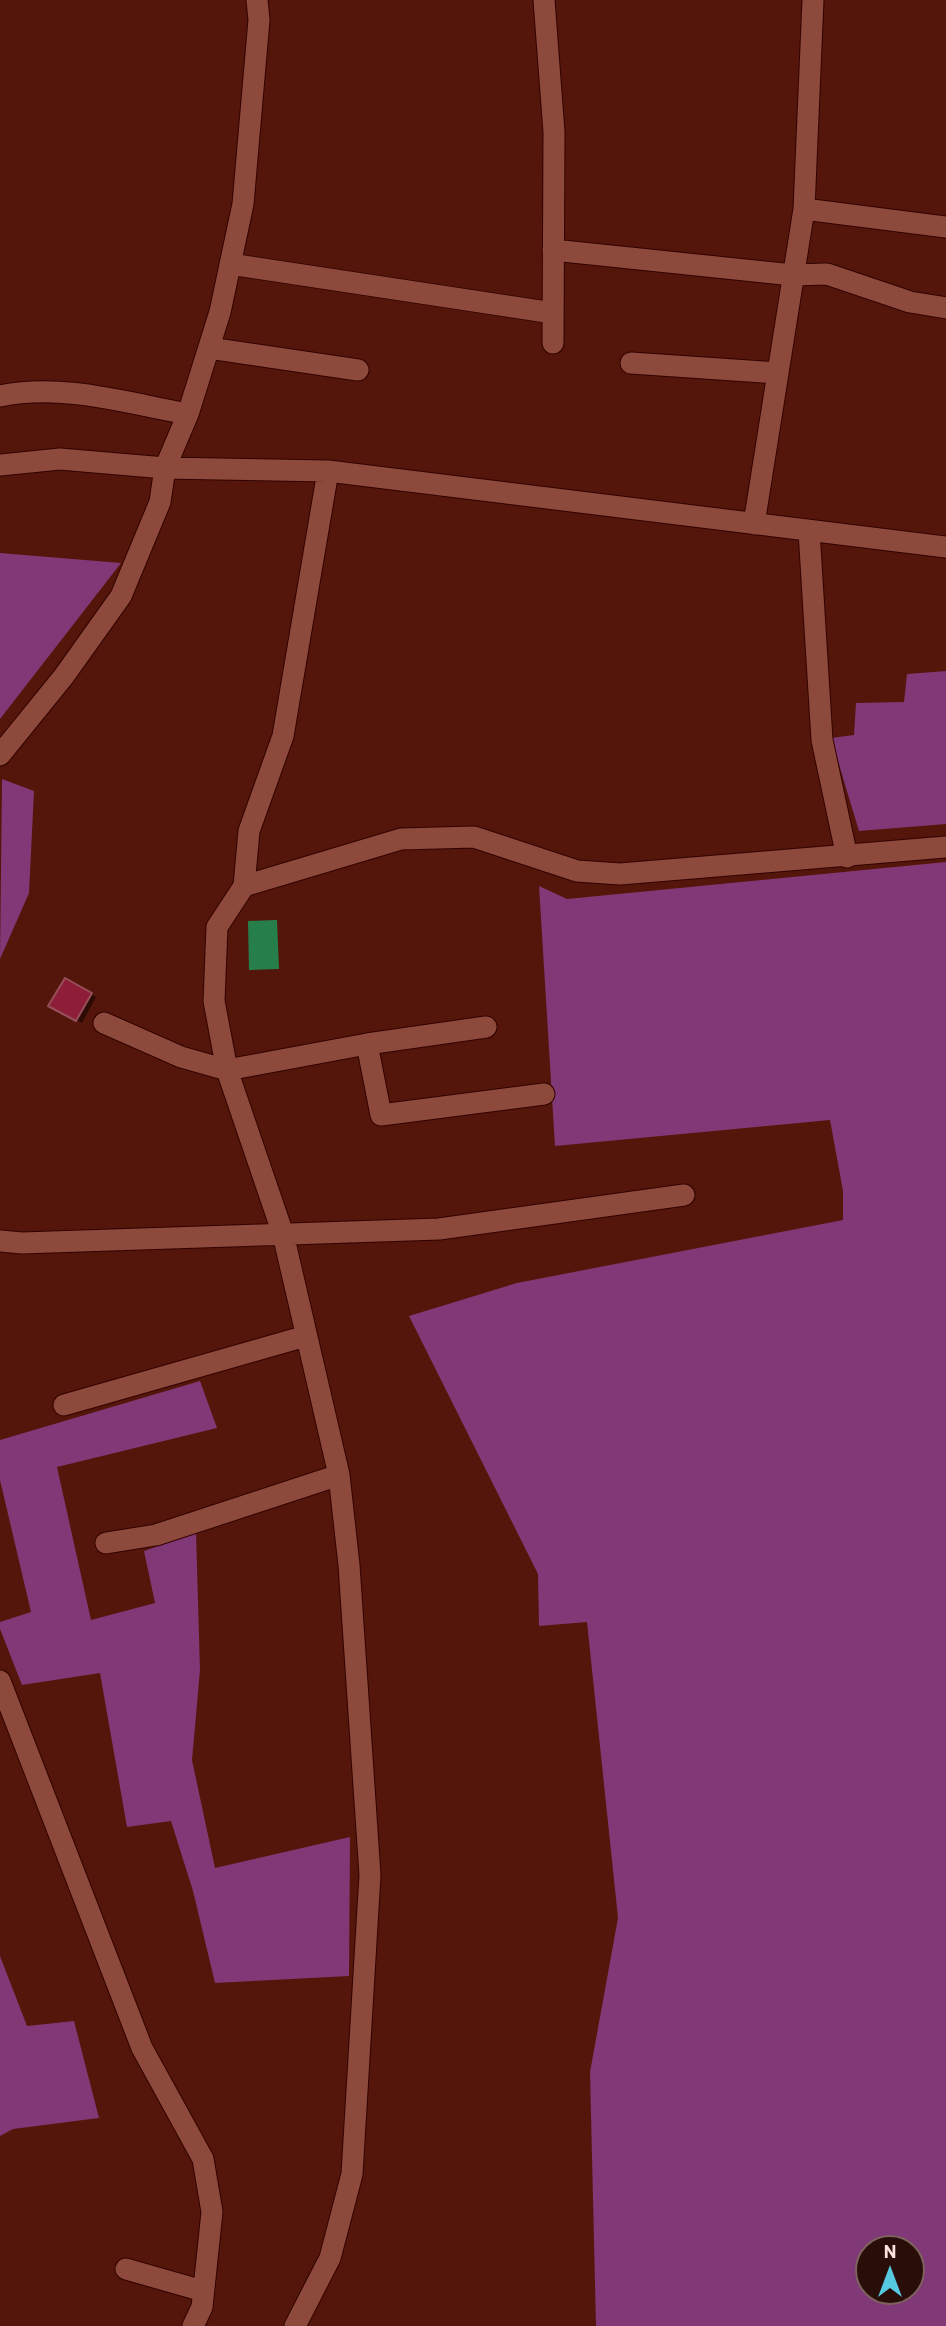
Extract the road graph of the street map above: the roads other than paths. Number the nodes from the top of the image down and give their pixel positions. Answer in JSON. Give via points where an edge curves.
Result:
{"nodes":[{"id":1,"x":257,"y":0,"type":"edge"},
{"id":2,"x":544,"y":0,"type":"edge"},
{"id":3,"x":813,"y":0,"type":"edge"},
{"id":4,"x":804,"y":209,"type":"junction"},
{"id":5,"x":946,"y":226,"type":"edge"},
{"id":6,"x":552,"y":250,"type":"junction"},
{"id":7,"x":230,"y":264,"type":"junction"},
{"id":8,"x":793,"y":275,"type":"junction"},
{"id":9,"x":946,"y":308,"type":"edge"},
{"id":10,"x":553,"y":313,"type":"junction"},
{"id":11,"x":553,"y":343,"type":"dead end"},
{"id":12,"x":209,"y":348,"type":"junction"},
{"id":13,"x":631,"y":363,"type":"dead end"},
{"id":14,"x":358,"y":370,"type":"dead end"},
{"id":15,"x":778,"y":373,"type":"junction"},
{"id":16,"x":0,"y":396,"type":"edge"},
{"id":17,"x":188,"y":414,"type":"junction"},
{"id":18,"x":0,"y":465,"type":"edge"},
{"id":19,"x":165,"y":468,"type":"junction"},
{"id":20,"x":328,"y":471,"type":"junction"},
{"id":21,"x":754,"y":524,"type":"junction"},
{"id":22,"x":809,"y":531,"type":"junction"},
{"id":23,"x":946,"y":547,"type":"edge"},
{"id":24,"x":0,"y":755,"type":"edge"},
{"id":25,"x":946,"y":848,"type":"edge"},
{"id":26,"x":846,"y":857,"type":"junction"},
{"id":27,"x":244,"y":886,"type":"junction"},
{"id":28,"x":104,"y":1023,"type":"dead end"},
{"id":29,"x":486,"y":1027,"type":"dead end"},
{"id":30,"x":367,"y":1044,"type":"junction"},
{"id":31,"x":227,"y":1070,"type":"junction"},
{"id":32,"x":544,"y":1094,"type":"dead end"},
{"id":33,"x":684,"y":1195,"type":"dead end"},
{"id":34,"x":283,"y":1234,"type":"junction"},
{"id":35,"x":0,"y":1241,"type":"edge"},
{"id":36,"x":306,"y":1336,"type":"junction"},
{"id":37,"x":64,"y":1405,"type":"dead end"},
{"id":38,"x":339,"y":1475,"type":"junction"},
{"id":39,"x":106,"y":1543,"type":"dead end"},
{"id":40,"x":0,"y":1681,"type":"edge"},
{"id":41,"x":126,"y":2269,"type":"dead end"},
{"id":42,"x":203,"y":2291,"type":"junction"},
{"id":43,"x":196,"y":2325,"type":"edge"},
{"id":44,"x":295,"y":2326,"type":"edge"}],
"edges":[{"from":1,"to":7,"type":"street","via":[[243,204]]},
{"from":2,"to":6,"type":"street","via":[[554,132]]},
{"from":3,"to":4,"type":"street"},
{"from":4,"to":5,"type":"street"},
{"from":4,"to":8,"type":"street"},
{"from":6,"to":8,"type":"street"},
{"from":6,"to":10,"type":"street"},
{"from":7,"to":10,"type":"street"},
{"from":7,"to":12,"type":"street"},
{"from":8,"to":9,"type":"street","via":[[827,274],[909,302]]},
{"from":8,"to":15,"type":"street"},
{"from":10,"to":11,"type":"street"},
{"from":12,"to":14,"type":"street"},
{"from":12,"to":17,"type":"street"},
{"from":13,"to":15,"type":"street"},
{"from":15,"to":21,"type":"street"},
{"from":16,"to":17,"type":"street","via":[[66,392]]},
{"from":17,"to":19,"type":"street"},
{"from":18,"to":19,"type":"street","via":[[60,459]]},
{"from":19,"to":20,"type":"street"},
{"from":19,"to":24,"type":"street","via":[[160,502],[121,596]]},
{"from":20,"to":21,"type":"street"},
{"from":20,"to":27,"type":"street","via":[[283,736],[249,831]]},
{"from":21,"to":22,"type":"street"},
{"from":22,"to":23,"type":"street"},
{"from":22,"to":26,"type":"street","via":[[822,740]]},
{"from":25,"to":26,"type":"street"},
{"from":26,"to":27,"type":"street","via":[[620,873],[577,871],[474,838],[401,839]]},
{"from":27,"to":31,"type":"street","via":[[217,927],[214,1001]]},
{"from":28,"to":31,"type":"street","via":[[181,1057]]},
{"from":29,"to":30,"type":"street"},
{"from":30,"to":31,"type":"street"},
{"from":30,"to":32,"type":"street","via":[[381,1115]]},
{"from":31,"to":34,"type":"street"},
{"from":33,"to":34,"type":"street","via":[[439,1229]]},
{"from":34,"to":35,"type":"street","via":[[22,1244]]},
{"from":34,"to":36,"type":"street"},
{"from":36,"to":37,"type":"street"},
{"from":36,"to":38,"type":"street"},
{"from":38,"to":39,"type":"street","via":[[156,1535]]},
{"from":38,"to":44,"type":"street","via":[[370,1875],[352,2174],[330,2258]]},
{"from":40,"to":42,"type":"street","via":[[142,2048],[203,2159],[212,2212]]},
{"from":41,"to":42,"type":"street"},
{"from":42,"to":43,"type":"street"}]}
